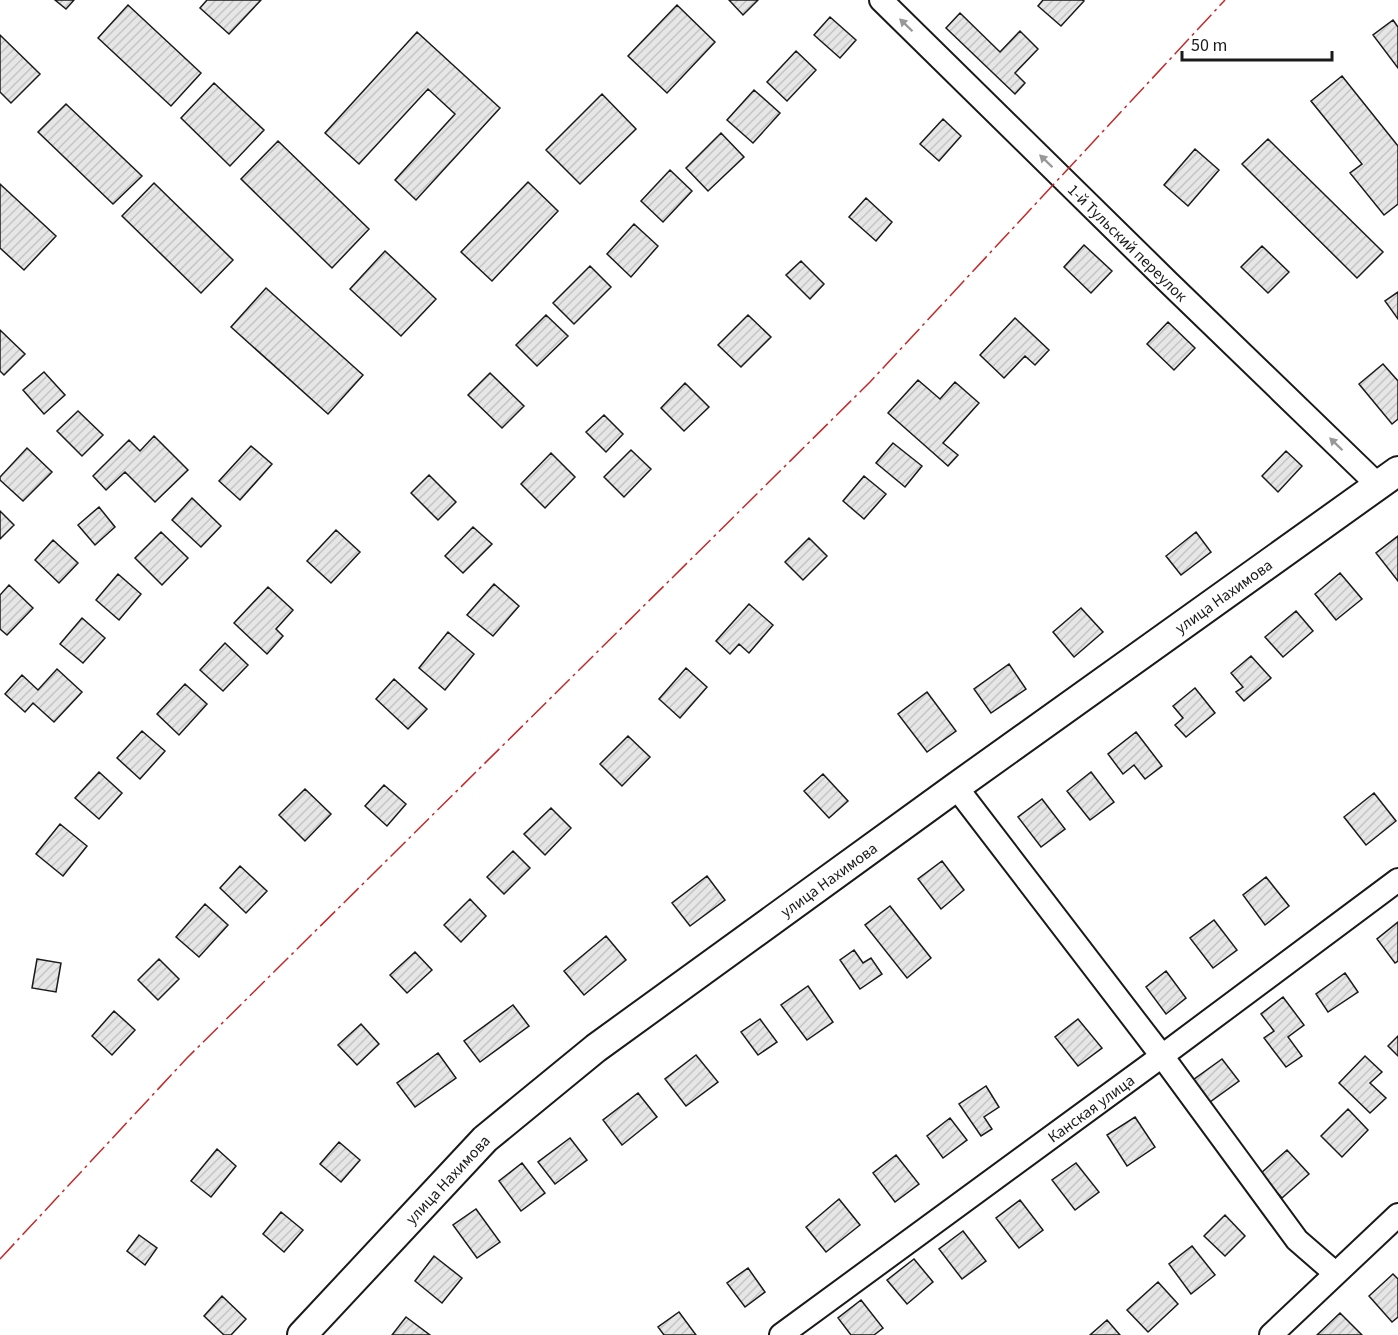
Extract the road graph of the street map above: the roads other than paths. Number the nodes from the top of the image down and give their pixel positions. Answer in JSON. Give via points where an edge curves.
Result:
{"nodes":[{"id":1,"x":880,"y":0,"type":"edge"},
{"id":2,"x":1388,"y":478,"type":"edge"},
{"id":3,"x":956,"y":787,"type":"junction"},
{"id":4,"x":1398,"y":880,"type":"edge"},
{"id":5,"x":1162,"y":1056,"type":"junction"},
{"id":6,"x":1398,"y":1215,"type":"edge"},
{"id":7,"x":1335,"y":1273,"type":"junction"},
{"id":8,"x":302,"y":1335,"type":"edge"},
{"id":9,"x":781,"y":1335,"type":"edge"},
{"id":10,"x":1270,"y":1335,"type":"edge"}],
"edges":[{"from":2,"to":1,"type":"street","name":"1-й Тульский переулок","one_way":true,"via":[[1167,282]]},
{"from":2,"to":3,"type":"main road","name":"улица Нахимова"},
{"from":3,"to":5,"type":"street"},
{"from":3,"to":8,"type":"main road","name":"улица Нахимова","via":[[596,1048],[485,1139]]},
{"from":4,"to":5,"type":"street","name":"Канская улица"},
{"from":5,"to":7,"type":"street","via":[[1297,1240]]},
{"from":5,"to":9,"type":"street","name":"Канская улица"},
{"from":6,"to":7,"type":"street"},
{"from":7,"to":10,"type":"street"}]}
